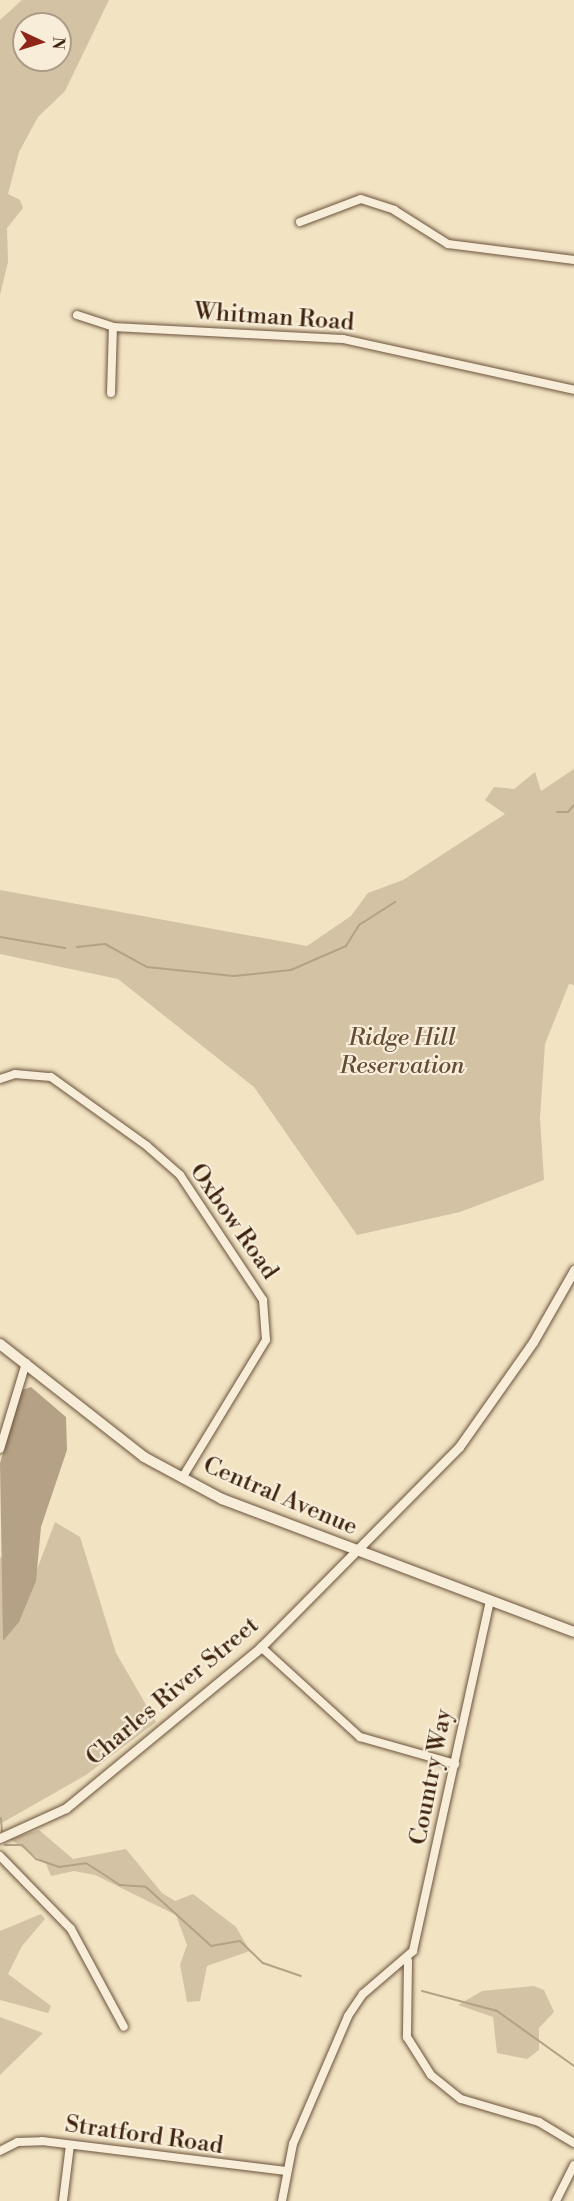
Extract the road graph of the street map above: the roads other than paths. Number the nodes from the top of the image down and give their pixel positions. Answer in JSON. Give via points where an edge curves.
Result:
{"nodes":[{"id":1,"x":300,"y":222,"type":"dead end"},
{"id":2,"x":574,"y":260,"type":"edge"},
{"id":3,"x":77,"y":315,"type":"dead end"},
{"id":4,"x":113,"y":327,"type":"junction"},
{"id":5,"x":574,"y":390,"type":"edge"},
{"id":6,"x":111,"y":393,"type":"dead end"},
{"id":7,"x":0,"y":1079,"type":"edge"},
{"id":8,"x":574,"y":1270,"type":"edge"},
{"id":9,"x":0,"y":1344,"type":"edge"},
{"id":10,"x":26,"y":1363,"type":"junction"},
{"id":11,"x":0,"y":1449,"type":"edge"},
{"id":12,"x":182,"y":1478,"type":"junction"},
{"id":13,"x":354,"y":1551,"type":"junction"},
{"id":14,"x":490,"y":1600,"type":"junction"},
{"id":15,"x":574,"y":1632,"type":"edge"},
{"id":16,"x":261,"y":1647,"type":"junction"},
{"id":17,"x":455,"y":1764,"type":"junction"},
{"id":18,"x":0,"y":1838,"type":"edge"},
{"id":19,"x":0,"y":1856,"type":"edge"},
{"id":20,"x":408,"y":1961,"type":"junction"},
{"id":21,"x":124,"y":2027,"type":"dead end"},
{"id":22,"x":574,"y":2143,"type":"edge"},
{"id":23,"x":70,"y":2145,"type":"junction"},
{"id":24,"x":0,"y":2151,"type":"edge"},
{"id":25,"x":574,"y":2165,"type":"edge"},
{"id":26,"x":286,"y":2171,"type":"junction"},
{"id":27,"x":63,"y":2201,"type":"edge"},
{"id":28,"x":282,"y":2201,"type":"edge"},
{"id":29,"x":556,"y":2201,"type":"edge"}],
"edges":[{"from":1,"to":2,"type":"street","via":[[362,199],[394,210],[448,244]]},
{"from":3,"to":4,"type":"street","name":"Whitman Road"},
{"from":4,"to":5,"type":"street","name":"Whitman Road","via":[[343,339]]},
{"from":4,"to":6,"type":"street"},
{"from":7,"to":12,"type":"street","name":"Oxbow Road","via":[[15,1074],[51,1077],[147,1146],[180,1175],[263,1300],[266,1340]]},
{"from":8,"to":13,"type":"street","name":"Charles River Street","via":[[533,1342],[459,1447]]},
{"from":9,"to":10,"type":"main road","name":"Central Avenue"},
{"from":10,"to":11,"type":"street"},
{"from":10,"to":12,"type":"main road","name":"Central Avenue","via":[[144,1456]]},
{"from":12,"to":13,"type":"main road","name":"Central Avenue"},
{"from":13,"to":14,"type":"main road","name":"Central Avenue"},
{"from":13,"to":16,"type":"street","name":"Charles River Street"},
{"from":14,"to":15,"type":"main road","name":"Central Avenue"},
{"from":14,"to":17,"type":"street","name":"Country Way"},
{"from":16,"to":17,"type":"street","via":[[360,1737]]},
{"from":16,"to":18,"type":"street","name":"Charles River Street","via":[[66,1808]]},
{"from":17,"to":20,"type":"street","name":"Country Way","via":[[428,1898]]},
{"from":19,"to":21,"type":"street","via":[[71,1929]]},
{"from":20,"to":22,"type":"street","name":"Country Way","via":[[407,2037],[431,2075],[461,2099],[538,2122]]},
{"from":20,"to":26,"type":"street","via":[[356,2002],[302,2119]]},
{"from":23,"to":24,"type":"street","name":"Stratford Road","via":[[24,2141]]},
{"from":23,"to":26,"type":"street","name":"Stratford Road"},
{"from":23,"to":27,"type":"street"},
{"from":25,"to":29,"type":"street"},
{"from":26,"to":28,"type":"street"}]}
